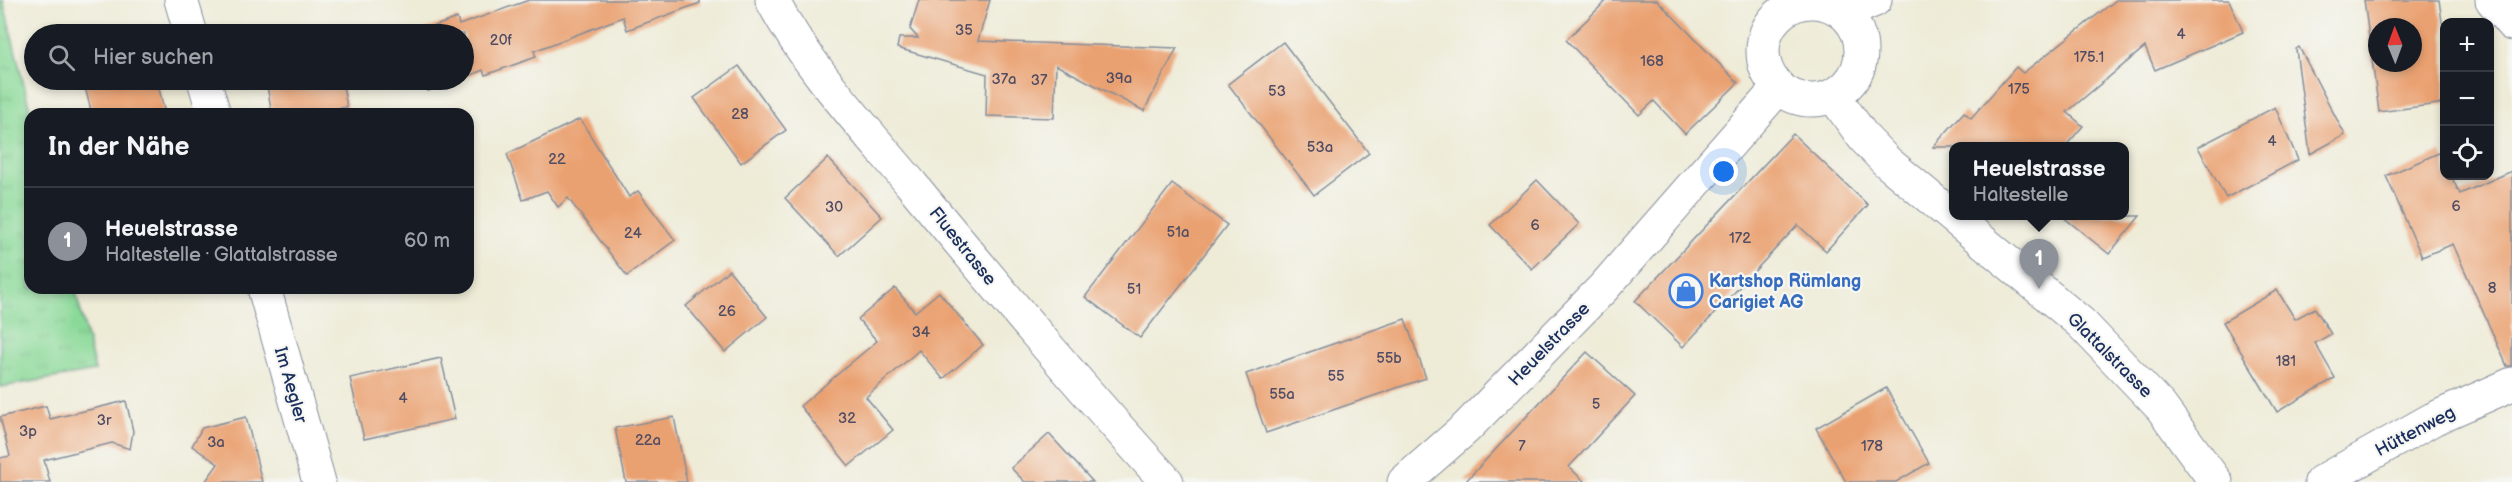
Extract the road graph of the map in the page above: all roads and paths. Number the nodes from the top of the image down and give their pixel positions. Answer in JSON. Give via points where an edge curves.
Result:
{"nodes":[{"id":1,"x":181,"y":0,"type":"edge"},
{"id":2,"x":772,"y":0,"type":"edge"},
{"id":3,"x":1875,"y":0,"type":"edge"},
{"id":4,"x":2492,"y":0,"type":"edge"},
{"id":5,"x":1770,"y":8,"type":"edge"},
{"id":6,"x":1844,"y":13,"type":"junction"},
{"id":7,"x":188,"y":24,"type":"edge"},
{"id":8,"x":2512,"y":24,"type":"edge"},
{"id":9,"x":1779,"y":87,"type":"junction"},
{"id":10,"x":207,"y":90,"type":"edge"},
{"id":11,"x":1833,"y":95,"type":"junction"},
{"id":12,"x":212,"y":108,"type":"edge"},
{"id":13,"x":1949,"y":213,"type":"edge"},
{"id":14,"x":1957,"y":220,"type":"edge"},
{"id":15,"x":266,"y":294,"type":"edge"},
{"id":16,"x":2512,"y":384,"type":"edge"},
{"id":17,"x":319,"y":482,"type":"edge"},
{"id":18,"x":1167,"y":482,"type":"edge"},
{"id":19,"x":1404,"y":482,"type":"edge"},
{"id":20,"x":2216,"y":482,"type":"edge"},
{"id":21,"x":2321,"y":482,"type":"edge"}],
"edges":[{"from":1,"to":7,"type":"street"},
{"from":2,"to":18,"type":"street","name":"Fluestrasse","via":[[813,64],[993,284]]},
{"from":3,"to":6,"type":"street"},
{"from":4,"to":8,"type":"street"},
{"from":5,"to":6,"type":"street","via":[[1815,1]]},
{"from":5,"to":9,"type":"street","via":[[1762,52],[1764,66]]},
{"from":6,"to":11,"type":"street","via":[[1855,26],[1861,56],[1850,82]]},
{"from":9,"to":11,"type":"street","via":[[1807,100]]},
{"from":9,"to":19,"type":"street","name":"Heuelstrasse","via":[[1604,287],[1466,428]]},
{"from":10,"to":12,"type":"street"},
{"from":11,"to":13,"type":"street","name":"Glattalstrasse","via":[[1887,162]]},
{"from":14,"to":20,"type":"street","name":"Glattalstrasse","via":[[2081,323],[2161,407]]},
{"from":15,"to":17,"type":"street","name":"Im Aegler"},
{"from":16,"to":21,"type":"street","name":"Hüttenweg","via":[[2433,419]]}]}
